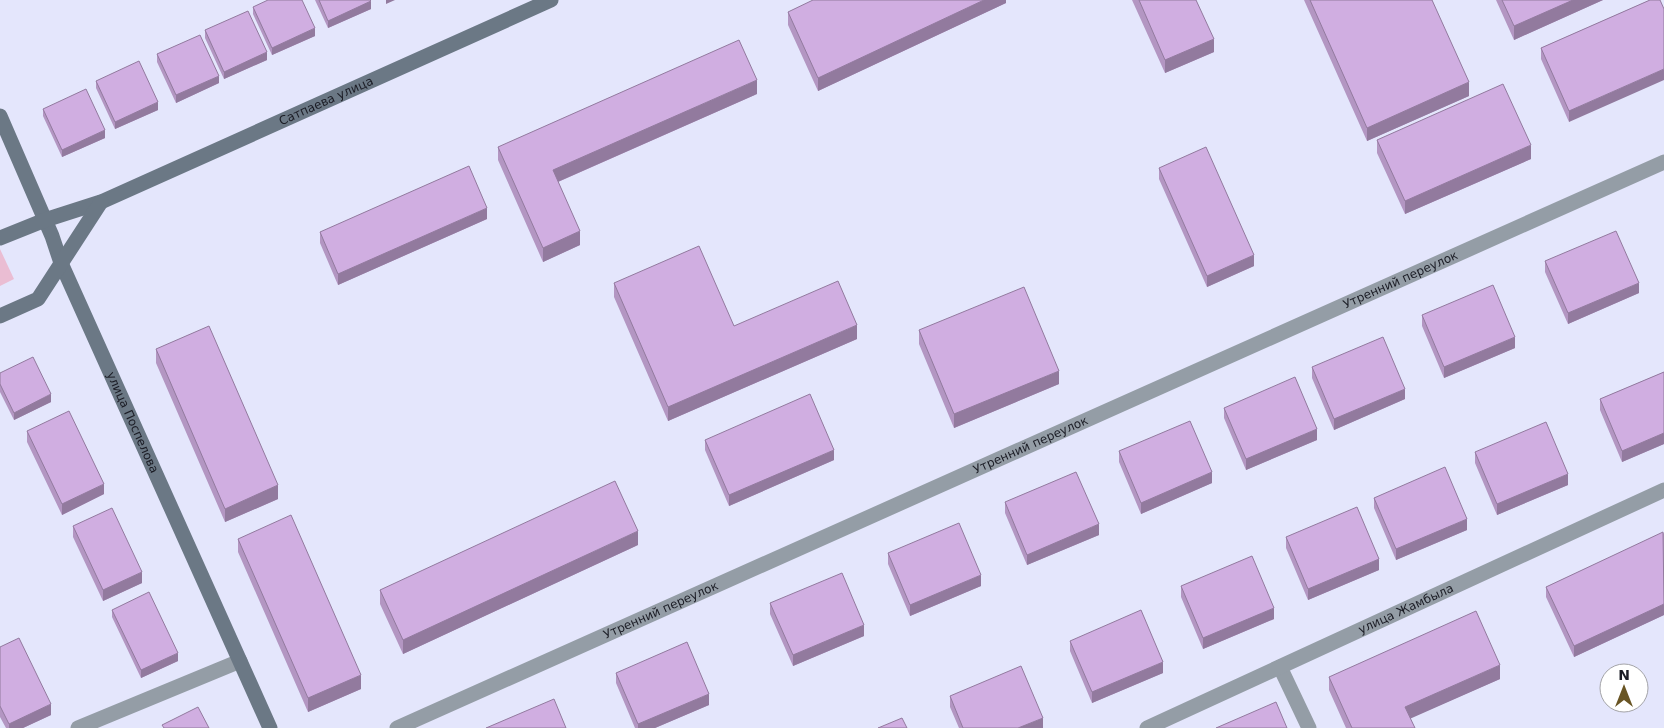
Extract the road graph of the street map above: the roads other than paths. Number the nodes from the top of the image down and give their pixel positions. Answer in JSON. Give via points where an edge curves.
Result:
{"nodes":[{"id":1,"x":551,"y":0,"type":"edge"},
{"id":2,"x":0,"y":116,"type":"edge"},
{"id":3,"x":1664,"y":162,"type":"edge"},
{"id":4,"x":101,"y":202,"type":"junction"},
{"id":5,"x":45,"y":220,"type":"junction"},
{"id":6,"x":0,"y":238,"type":"edge"},
{"id":7,"x":61,"y":263,"type":"junction"},
{"id":8,"x":0,"y":316,"type":"edge"},
{"id":9,"x":1664,"y":490,"type":"edge"},
{"id":10,"x":240,"y":661,"type":"junction"},
{"id":11,"x":1280,"y":667,"type":"junction"},
{"id":12,"x":78,"y":728,"type":"edge"},
{"id":13,"x":270,"y":728,"type":"edge"},
{"id":14,"x":397,"y":728,"type":"edge"},
{"id":15,"x":1147,"y":728,"type":"edge"},
{"id":16,"x":1309,"y":728,"type":"edge"}],
"edges":[{"from":1,"to":4,"type":"street","name":"Сатпаева улица"},
{"from":2,"to":5,"type":"street","name":"улица Поспелова"},
{"from":3,"to":14,"type":"street","name":"Утренний переулок"},
{"from":4,"to":5,"type":"street","name":"Сатпаева улица"},
{"from":4,"to":7,"type":"street"},
{"from":5,"to":6,"type":"street","name":"Сатпаева улица"},
{"from":5,"to":7,"type":"street","name":"улица Поспелова"},
{"from":7,"to":8,"type":"street","via":[[38,299]]},
{"from":7,"to":10,"type":"street","name":"улица Поспелова"},
{"from":9,"to":11,"type":"street","name":"улица Жамбыла"},
{"from":10,"to":12,"type":"street"},
{"from":10,"to":13,"type":"street","name":"улица Поспелова"},
{"from":11,"to":15,"type":"street","name":"улица Жамбыла"},
{"from":11,"to":16,"type":"street"}]}
